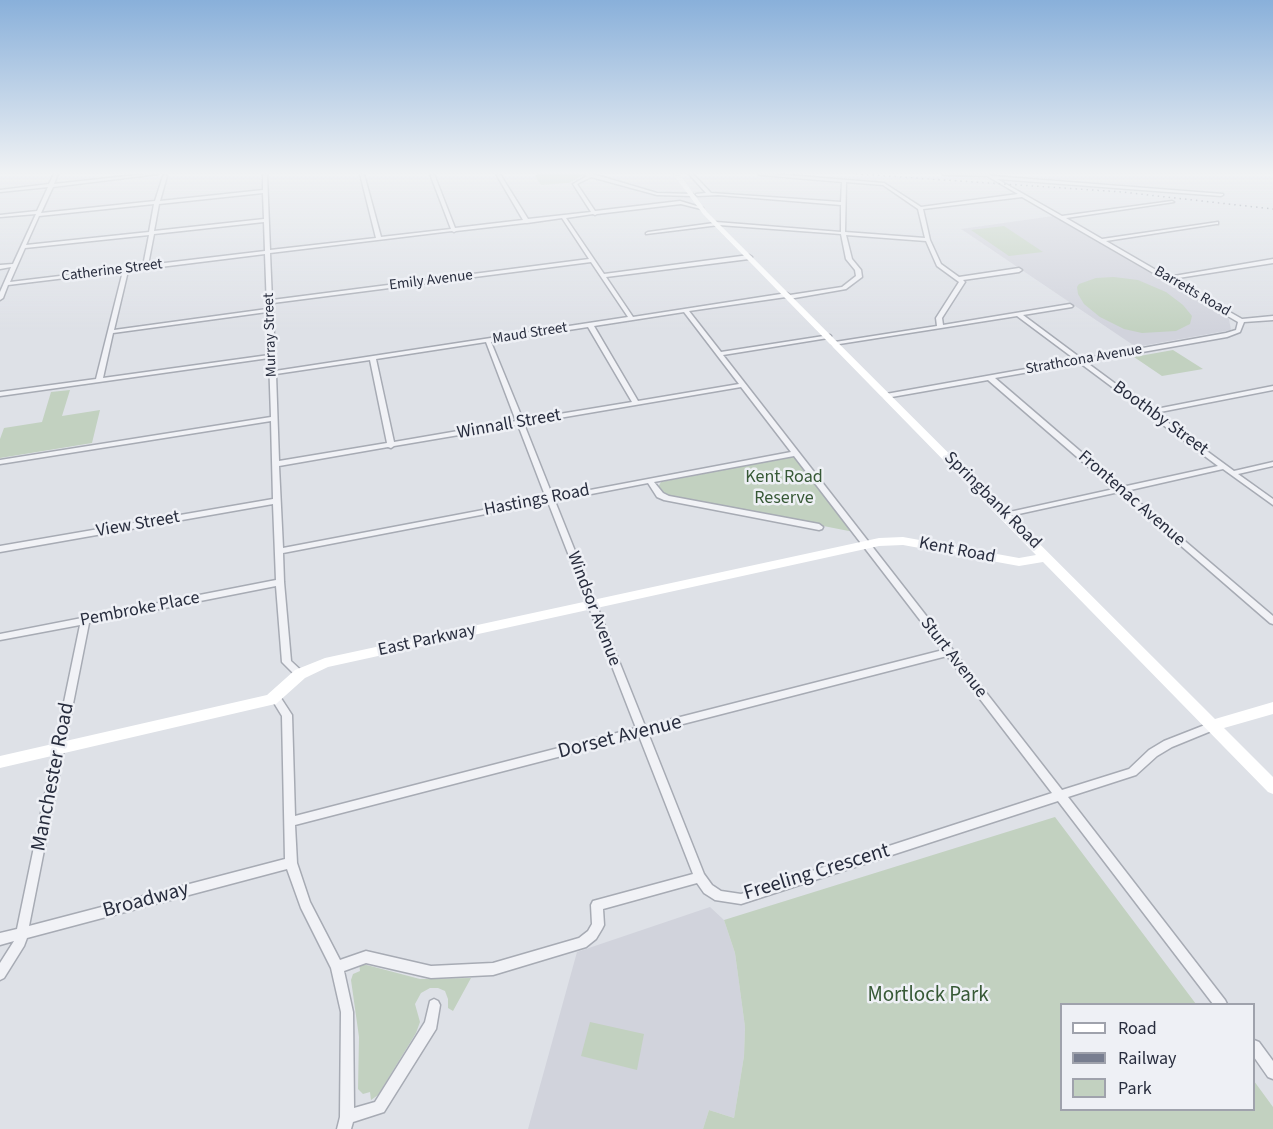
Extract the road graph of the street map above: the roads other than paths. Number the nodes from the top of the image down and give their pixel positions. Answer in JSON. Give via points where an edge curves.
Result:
{"nodes":[{"id":1,"x":33,"y":227,"type":"edge"},
{"id":2,"x":153,"y":227,"type":"edge"},
{"id":3,"x":208,"y":227,"type":"edge"},
{"id":4,"x":267,"y":227,"type":"edge"},
{"id":5,"x":376,"y":227,"type":"edge"},
{"id":6,"x":452,"y":227,"type":"edge"},
{"id":7,"x":489,"y":227,"type":"edge"},
{"id":8,"x":570,"y":227,"type":"edge"},
{"id":9,"x":696,"y":227,"type":"edge"},
{"id":10,"x":720,"y":227,"type":"edge"},
{"id":11,"x":759,"y":227,"type":"edge"},
{"id":12,"x":843,"y":227,"type":"edge"},
{"id":13,"x":925,"y":227,"type":"edge"},
{"id":14,"x":1078,"y":227,"type":"edge"},
{"id":15,"x":1191,"y":227,"type":"edge"},
{"id":16,"x":454,"y":231,"type":"junction"},
{"id":17,"x":843,"y":232,"type":"junction"},
{"id":18,"x":152,"y":233,"type":"junction"},
{"id":19,"x":648,"y":233,"type":"dead end"},
{"id":20,"x":379,"y":239,"type":"junction"},
{"id":21,"x":928,"y":240,"type":"junction"},
{"id":22,"x":1101,"y":240,"type":"junction"},
{"id":23,"x":23,"y":247,"type":"junction"},
{"id":24,"x":268,"y":252,"type":"junction"},
{"id":25,"x":749,"y":256,"type":"junction"},
{"id":26,"x":591,"y":260,"type":"junction"},
{"id":27,"x":1273,"y":261,"type":"edge"},
{"id":28,"x":15,"y":265,"type":"junction"},
{"id":29,"x":0,"y":267,"type":"edge"},
{"id":30,"x":145,"y":267,"type":"junction"},
{"id":31,"x":126,"y":270,"type":"junction"},
{"id":32,"x":1018,"y":270,"type":"dead end"},
{"id":33,"x":602,"y":276,"type":"junction"},
{"id":34,"x":1168,"y":278,"type":"junction"},
{"id":35,"x":958,"y":279,"type":"junction"},
{"id":36,"x":6,"y":284,"type":"junction"},
{"id":37,"x":788,"y":296,"type":"junction"},
{"id":38,"x":0,"y":298,"type":"edge"},
{"id":39,"x":270,"y":302,"type":"junction"},
{"id":40,"x":1070,"y":306,"type":"dead end"},
{"id":41,"x":270,"y":310,"type":"junction"},
{"id":42,"x":686,"y":311,"type":"junction"},
{"id":43,"x":1017,"y":314,"type":"junction"},
{"id":44,"x":1273,"y":318,"type":"edge"},
{"id":45,"x":632,"y":319,"type":"junction"},
{"id":46,"x":1241,"y":321,"type":"junction"},
{"id":47,"x":590,"y":325,"type":"junction"},
{"id":48,"x":940,"y":327,"type":"junction"},
{"id":49,"x":111,"y":332,"type":"junction"},
{"id":50,"x":831,"y":340,"type":"junction"},
{"id":51,"x":488,"y":341,"type":"junction"},
{"id":52,"x":719,"y":354,"type":"junction"},
{"id":53,"x":272,"y":356,"type":"junction"},
{"id":54,"x":373,"y":358,"type":"junction"},
{"id":55,"x":1080,"y":361,"type":"junction"},
{"id":56,"x":272,"y":374,"type":"junction"},
{"id":57,"x":988,"y":377,"type":"junction"},
{"id":58,"x":99,"y":380,"type":"junction"},
{"id":59,"x":743,"y":385,"type":"junction"},
{"id":60,"x":1273,"y":388,"type":"edge"},
{"id":61,"x":0,"y":394,"type":"edge"},
{"id":62,"x":886,"y":396,"type":"junction"},
{"id":63,"x":636,"y":403,"type":"junction"},
{"id":64,"x":1150,"y":412,"type":"junction"},
{"id":65,"x":274,"y":418,"type":"junction"},
{"id":66,"x":520,"y":423,"type":"junction"},
{"id":67,"x":391,"y":446,"type":"junction"},
{"id":68,"x":796,"y":453,"type":"junction"},
{"id":69,"x":0,"y":462,"type":"edge"},
{"id":70,"x":276,"y":464,"type":"junction"},
{"id":71,"x":1273,"y":464,"type":"edge"},
{"id":72,"x":1224,"y":467,"type":"junction"},
{"id":73,"x":1233,"y":473,"type":"junction"},
{"id":74,"x":649,"y":480,"type":"junction"},
{"id":75,"x":1120,"y":490,"type":"junction"},
{"id":76,"x":277,"y":499,"type":"junction"},
{"id":77,"x":549,"y":499,"type":"junction"},
{"id":78,"x":1273,"y":502,"type":"edge"},
{"id":79,"x":1005,"y":515,"type":"junction"},
{"id":80,"x":819,"y":527,"type":"dead end"},
{"id":81,"x":0,"y":544,"type":"edge"},
{"id":82,"x":866,"y":544,"type":"junction"},
{"id":83,"x":0,"y":549,"type":"edge"},
{"id":84,"x":279,"y":551,"type":"junction"},
{"id":85,"x":1048,"y":557,"type":"junction"},
{"id":86,"x":280,"y":582,"type":"junction"},
{"id":87,"x":591,"y":605,"type":"junction"},
{"id":88,"x":85,"y":620,"type":"junction"},
{"id":89,"x":1273,"y":621,"type":"edge"},
{"id":90,"x":0,"y":637,"type":"edge"},
{"id":91,"x":949,"y":652,"type":"junction"},
{"id":92,"x":300,"y":674,"type":"junction"},
{"id":93,"x":276,"y":698,"type":"junction"},
{"id":94,"x":1273,"y":708,"type":"edge"},
{"id":95,"x":1213,"y":726,"type":"junction"},
{"id":96,"x":641,"y":733,"type":"junction"},
{"id":97,"x":60,"y":749,"type":"junction"},
{"id":98,"x":0,"y":762,"type":"edge"},
{"id":99,"x":1273,"y":787,"type":"edge"},
{"id":100,"x":1060,"y":795,"type":"junction"},
{"id":101,"x":290,"y":822,"type":"junction"},
{"id":102,"x":291,"y":863,"type":"junction"},
{"id":103,"x":699,"y":877,"type":"junction"},
{"id":104,"x":22,"y":934,"type":"junction"},
{"id":105,"x":0,"y":939,"type":"edge"},
{"id":106,"x":337,"y":967,"type":"junction"},
{"id":107,"x":0,"y":974,"type":"edge"},
{"id":108,"x":1219,"y":1003,"type":"edge"},
{"id":109,"x":434,"y":1005,"type":"dead end"},
{"id":110,"x":1255,"y":1048,"type":"edge"},
{"id":111,"x":1273,"y":1072,"type":"edge"},
{"id":112,"x":345,"y":1123,"type":"edge"}],
"edges":[{"from":1,"to":23,"type":"street"},
{"from":2,"to":18,"type":"street"},
{"from":3,"to":18,"type":"street"},
{"from":4,"to":24,"type":"street","name":"Murray Street"},
{"from":5,"to":20,"type":"street"},
{"from":6,"to":16,"type":"street"},
{"from":7,"to":16,"type":"street","name":"Catherine Street"},
{"from":8,"to":26,"type":"street"},
{"from":9,"to":19,"type":"street"},
{"from":10,"to":25,"type":"main road","name":"Springbank Road"},
{"from":11,"to":17,"type":"street"},
{"from":12,"to":17,"type":"street"},
{"from":13,"to":21,"type":"street"},
{"from":14,"to":22,"type":"street","name":"Barretts Road"},
{"from":15,"to":22,"type":"street"},
{"from":16,"to":20,"type":"street","name":"Catherine Street"},
{"from":17,"to":21,"type":"street"},
{"from":17,"to":37,"type":"street","name":"Maud Street","via":[[849,259],[859,277],[844,288]]},
{"from":18,"to":23,"type":"street"},
{"from":18,"to":30,"type":"street"},
{"from":20,"to":24,"type":"street","name":"Catherine Street"},
{"from":21,"to":35,"type":"street","via":[[939,265]]},
{"from":22,"to":34,"type":"street","name":"Barretts Road"},
{"from":23,"to":28,"type":"street"},
{"from":24,"to":30,"type":"street","name":"Catherine Street"},
{"from":24,"to":39,"type":"street","name":"Murray Street"},
{"from":25,"to":33,"type":"street"},
{"from":25,"to":37,"type":"main road","name":"Springbank Road"},
{"from":26,"to":33,"type":"street"},
{"from":26,"to":39,"type":"street","name":"Emily Avenue"},
{"from":27,"to":34,"type":"street"},
{"from":28,"to":29,"type":"street"},
{"from":28,"to":36,"type":"street"},
{"from":30,"to":31,"type":"street","name":"Catherine Street"},
{"from":31,"to":36,"type":"street","name":"Catherine Street"},
{"from":31,"to":49,"type":"street"},
{"from":32,"to":35,"type":"street"},
{"from":33,"to":45,"type":"street"},
{"from":34,"to":46,"type":"street","name":"Barretts Road"},
{"from":35,"to":48,"type":"street","via":[[962,282],[939,318]]},
{"from":36,"to":38,"type":"street"},
{"from":37,"to":42,"type":"street","name":"Maud Street"},
{"from":37,"to":50,"type":"main road","name":"Springbank Road"},
{"from":39,"to":41,"type":"street","name":"Murray Street"},
{"from":40,"to":43,"type":"street"},
{"from":41,"to":49,"type":"street"},
{"from":41,"to":53,"type":"street","name":"Murray Street"},
{"from":42,"to":45,"type":"street","name":"Maud Street"},
{"from":42,"to":52,"type":"street","name":"Sturt Avenue"},
{"from":43,"to":48,"type":"street"},
{"from":43,"to":55,"type":"street","name":"Boothby Street"},
{"from":44,"to":46,"type":"street"},
{"from":45,"to":47,"type":"street","name":"Maud Street"},
{"from":46,"to":55,"type":"street","name":"Strathcona Avenue","via":[[1238,331],[1227,335]]},
{"from":47,"to":51,"type":"street","name":"Maud Street"},
{"from":47,"to":63,"type":"street"},
{"from":48,"to":50,"type":"street"},
{"from":49,"to":58,"type":"street"},
{"from":50,"to":52,"type":"street"},
{"from":50,"to":62,"type":"main road","name":"Springbank Road"},
{"from":51,"to":54,"type":"street","name":"Maud Street"},
{"from":51,"to":66,"type":"street","name":"Windsor Avenue"},
{"from":52,"to":59,"type":"street","name":"Sturt Avenue"},
{"from":53,"to":56,"type":"street","name":"Murray Street"},
{"from":53,"to":58,"type":"street"},
{"from":54,"to":56,"type":"street","name":"Maud Street"},
{"from":54,"to":67,"type":"street"},
{"from":55,"to":57,"type":"street","name":"Strathcona Avenue"},
{"from":55,"to":64,"type":"street","name":"Boothby Street"},
{"from":56,"to":65,"type":"street","name":"Murray Street"},
{"from":57,"to":62,"type":"street","name":"Strathcona Avenue"},
{"from":57,"to":75,"type":"street","name":"Frontenac Avenue"},
{"from":58,"to":61,"type":"street"},
{"from":59,"to":63,"type":"street","name":"Winnall Street"},
{"from":59,"to":68,"type":"street","name":"Sturt Avenue"},
{"from":60,"to":64,"type":"street"},
{"from":62,"to":79,"type":"main road","name":"Springbank Road"},
{"from":63,"to":66,"type":"street","name":"Winnall Street"},
{"from":64,"to":72,"type":"street","name":"Boothby Street"},
{"from":65,"to":69,"type":"street"},
{"from":65,"to":70,"type":"street","name":"Murray Street"},
{"from":66,"to":67,"type":"street","name":"Winnall Street"},
{"from":66,"to":77,"type":"street","name":"Windsor Avenue"},
{"from":67,"to":70,"type":"street","name":"Winnall Street"},
{"from":68,"to":74,"type":"street","name":"Hastings Road"},
{"from":68,"to":82,"type":"street","name":"Sturt Avenue"},
{"from":70,"to":76,"type":"street","name":"Murray Street"},
{"from":71,"to":73,"type":"street"},
{"from":72,"to":73,"type":"street","name":"Boothby Street"},
{"from":72,"to":75,"type":"street"},
{"from":73,"to":78,"type":"street","name":"Boothby Street"},
{"from":74,"to":77,"type":"street","name":"Hastings Road"},
{"from":74,"to":80,"type":"street","via":[[667,498]]},
{"from":75,"to":79,"type":"street"},
{"from":75,"to":89,"type":"street","name":"Frontenac Avenue"},
{"from":76,"to":81,"type":"street","name":"View Street"},
{"from":76,"to":83,"type":"street","name":"View Street"},
{"from":76,"to":84,"type":"street","name":"Murray Street"},
{"from":77,"to":84,"type":"street","name":"Hastings Road"},
{"from":77,"to":87,"type":"street","name":"Windsor Avenue"},
{"from":79,"to":85,"type":"main road","name":"Springbank Road"},
{"from":82,"to":85,"type":"main road","name":"Kent Road","via":[[898,541],[1019,562]]},
{"from":82,"to":87,"type":"main road","name":"East Parkway"},
{"from":82,"to":91,"type":"street","name":"Sturt Avenue"},
{"from":84,"to":86,"type":"street","name":"Murray Street"},
{"from":85,"to":95,"type":"main road","name":"Springbank Road"},
{"from":86,"to":88,"type":"street","name":"Pembroke Place"},
{"from":86,"to":92,"type":"street","name":"Murray Street","via":[[287,662]]},
{"from":87,"to":92,"type":"main road","name":"East Parkway","via":[[325,663]]},
{"from":87,"to":96,"type":"street","name":"Windsor Avenue"},
{"from":88,"to":90,"type":"street","name":"Pembroke Place"},
{"from":88,"to":97,"type":"street","name":"Manchester Road"},
{"from":91,"to":96,"type":"street","name":"Dorset Avenue"},
{"from":91,"to":100,"type":"street","name":"Sturt Avenue"},
{"from":92,"to":93,"type":"main road","name":"East Parkway"},
{"from":93,"to":97,"type":"main road"},
{"from":93,"to":101,"type":"street","via":[[286,715]]},
{"from":94,"to":95,"type":"main road"},
{"from":95,"to":99,"type":"main road","name":"Springbank Road"},
{"from":95,"to":100,"type":"street","name":"Freeling Crescent","via":[[1168,744],[1132,772]]},
{"from":96,"to":101,"type":"street","name":"Dorset Avenue"},
{"from":96,"to":103,"type":"street","name":"Windsor Avenue"},
{"from":97,"to":98,"type":"main road"},
{"from":97,"to":104,"type":"street","name":"Manchester Road"},
{"from":100,"to":103,"type":"street","name":"Freeling Crescent","via":[[741,899],[719,896]]},
{"from":100,"to":108,"type":"street","name":"Sturt Avenue"},
{"from":101,"to":102,"type":"street"},
{"from":102,"to":104,"type":"street","name":"Broadway"},
{"from":102,"to":106,"type":"street","via":[[305,904]]},
{"from":103,"to":106,"type":"street","via":[[597,905],[598,925],[582,943],[493,969],[431,972],[366,957]]},
{"from":104,"to":105,"type":"street","name":"Broadway"},
{"from":104,"to":107,"type":"street","name":"Manchester Road"},
{"from":106,"to":112,"type":"street","via":[[347,1012]]},
{"from":109,"to":112,"type":"street","via":[[431,1024],[379,1107]]},
{"from":110,"to":111,"type":"street"}]}
